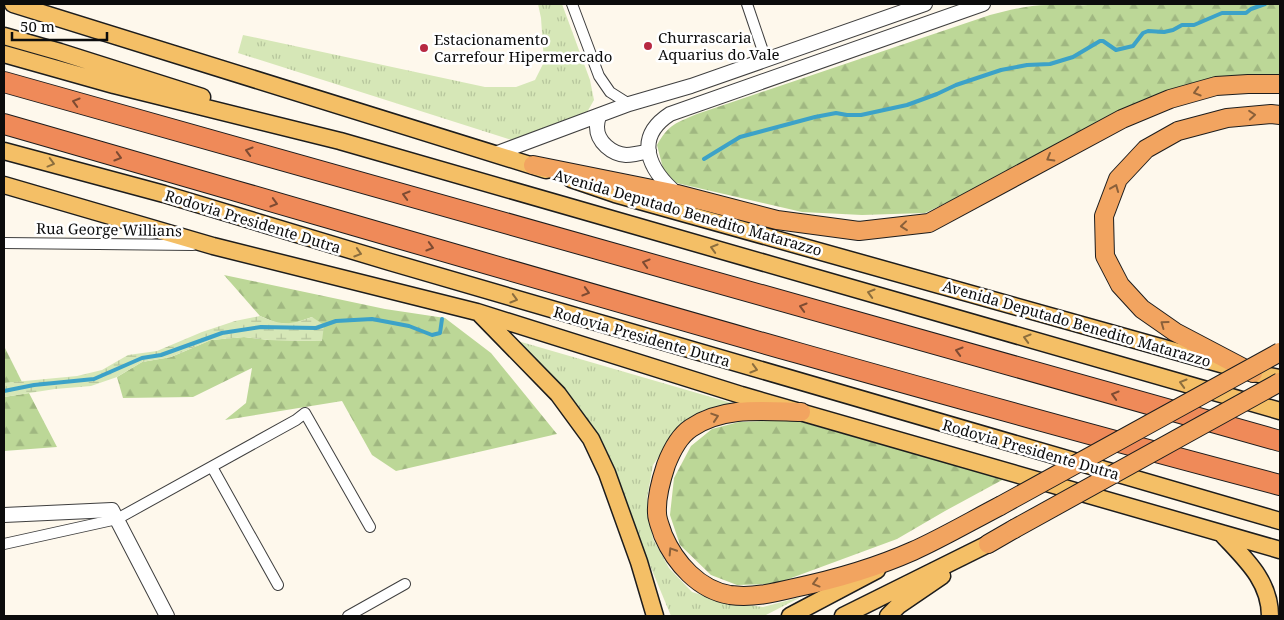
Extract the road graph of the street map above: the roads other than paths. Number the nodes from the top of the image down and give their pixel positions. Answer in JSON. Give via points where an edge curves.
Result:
{"nodes":[{"id":1,"x":13,"y":4,"type":"edge"},
{"id":2,"x":572,"y":4,"type":"edge"},
{"id":3,"x":747,"y":4,"type":"edge"},
{"id":4,"x":925,"y":4,"type":"edge"},
{"id":5,"x":983,"y":4,"type":"edge"},
{"id":6,"x":4,"y":36,"type":"edge"},
{"id":7,"x":4,"y":54,"type":"edge"},
{"id":8,"x":766,"y":60,"type":"junction"},
{"id":9,"x":4,"y":82,"type":"edge"},
{"id":10,"x":1280,"y":84,"type":"edge"},
{"id":11,"x":629,"y":104,"type":"junction"},
{"id":12,"x":1280,"y":115,"type":"edge"},
{"id":13,"x":599,"y":116,"type":"junction"},
{"id":14,"x":4,"y":124,"type":"edge"},
{"id":15,"x":340,"y":140,"type":"junction"},
{"id":16,"x":649,"y":151,"type":"junction"},
{"id":17,"x":4,"y":152,"type":"edge"},
{"id":18,"x":495,"y":154,"type":"junction"},
{"id":19,"x":532,"y":165,"type":"junction"},
{"id":20,"x":4,"y":186,"type":"edge"},
{"id":21,"x":677,"y":194,"type":"junction"},
{"id":22,"x":4,"y":243,"type":"edge"},
{"id":23,"x":213,"y":246,"type":"junction"},
{"id":24,"x":477,"y":312,"type":"junction"},
{"id":25,"x":1280,"y":352,"type":"edge"},
{"id":26,"x":1253,"y":373,"type":"junction"},
{"id":27,"x":1280,"y":380,"type":"edge"},
{"id":28,"x":1280,"y":411,"type":"edge"},
{"id":29,"x":801,"y":412,"type":"junction"},
{"id":30,"x":1280,"y":441,"type":"edge"},
{"id":31,"x":212,"y":466,"type":"junction"},
{"id":32,"x":1280,"y":485,"type":"edge"},
{"id":33,"x":4,"y":515,"type":"edge"},
{"id":34,"x":117,"y":519,"type":"junction"},
{"id":35,"x":1280,"y":521,"type":"edge"},
{"id":36,"x":370,"y":527,"type":"dead end"},
{"id":37,"x":1219,"y":532,"type":"junction"},
{"id":38,"x":4,"y":544,"type":"edge"},
{"id":39,"x":988,"y":544,"type":"junction"},
{"id":40,"x":1280,"y":550,"type":"edge"},
{"id":41,"x":912,"y":552,"type":"junction"},
{"id":42,"x":405,"y":584,"type":"dead end"},
{"id":43,"x":278,"y":585,"type":"dead end"},
{"id":44,"x":167,"y":616,"type":"edge"},
{"id":45,"x":348,"y":616,"type":"edge"},
{"id":46,"x":655,"y":616,"type":"edge"},
{"id":47,"x":790,"y":616,"type":"edge"},
{"id":48,"x":844,"y":616,"type":"edge"},
{"id":49,"x":888,"y":616,"type":"edge"},
{"id":50,"x":1270,"y":616,"type":"edge"}],
"edges":[{"from":1,"to":18,"type":"main road","name":"Avenida Deputado Benedito Matarazzo"},
{"from":2,"to":11,"type":"street","via":[[599,76],[610,92]]},
{"from":3,"to":8,"type":"street"},
{"from":4,"to":8,"type":"street"},
{"from":5,"to":16,"type":"street","via":[[670,114],[651,132]]},
{"from":6,"to":15,"type":"main road"},
{"from":7,"to":15,"type":"main road","via":[[114,86]]},
{"from":8,"to":11,"type":"street"},
{"from":30,"to":9,"type":"highway","one_way":true},
{"from":10,"to":21,"type":"highway","one_way":true,"via":[[1216,86],[1170,99],[1122,119],[929,223],[859,231],[777,220]]},
{"from":11,"to":13,"type":"street"},
{"from":26,"to":12,"type":"highway","one_way":true,"via":[[1175,332],[1137,303],[1120,285],[1105,256],[1104,216],[1118,179],[1146,149],[1178,131],[1227,118]]},
{"from":13,"to":16,"type":"street","via":[[599,135],[609,149],[625,155]]},
{"from":13,"to":18,"type":"street"},
{"from":14,"to":32,"type":"highway","name":"Rodovia Presidente Dutra","one_way":true,"via":[[1084,434]]},
{"from":28,"to":15,"type":"main road","one_way":true},
{"from":16,"to":21,"type":"street","via":[[658,173]]},
{"from":17,"to":35,"type":"main road","name":"Rodovia Presidente Dutra","one_way":true,"via":[[164,194]]},
{"from":18,"to":19,"type":"main road","name":"Avenida Deputado Benedito Matarazzo"},
{"from":19,"to":21,"type":"highway"},
{"from":19,"to":26,"type":"main road","name":"Avenida Deputado Benedito Matarazzo","via":[[615,194]]},
{"from":20,"to":23,"type":"main road"},
{"from":22,"to":23,"type":"street","name":"Rua George Willians"},
{"from":23,"to":24,"type":"main road"},
{"from":24,"to":29,"type":"main road"},
{"from":24,"to":46,"type":"main road","via":[[558,394],[591,439],[639,562]]},
{"from":25,"to":41,"type":"highway","bridge":true},
{"from":26,"to":27,"type":"main road","name":"Avenida Deputado Benedito Matarazzo"},
{"from":27,"to":39,"type":"highway","bridge":true},
{"from":29,"to":37,"type":"main road"},
{"from":41,"to":29,"type":"highway","one_way":true,"via":[[812,584],[765,595],[730,595],[714,590],[688,573],[668,545],[657,515],[662,479],[675,446],[691,427],[714,416],[758,410]]},
{"from":31,"to":34,"type":"street"},
{"from":31,"to":36,"type":"street","via":[[305,413]]},
{"from":31,"to":43,"type":"street"},
{"from":33,"to":34,"type":"street","via":[[112,510]]},
{"from":34,"to":38,"type":"street"},
{"from":34,"to":44,"type":"street"},
{"from":37,"to":40,"type":"main road"},
{"from":37,"to":50,"type":"main road","via":[[1255,569],[1270,603]]},
{"from":39,"to":48,"type":"main road"},
{"from":39,"to":49,"type":"main road"},
{"from":41,"to":47,"type":"main road"},
{"from":42,"to":45,"type":"street"}]}
